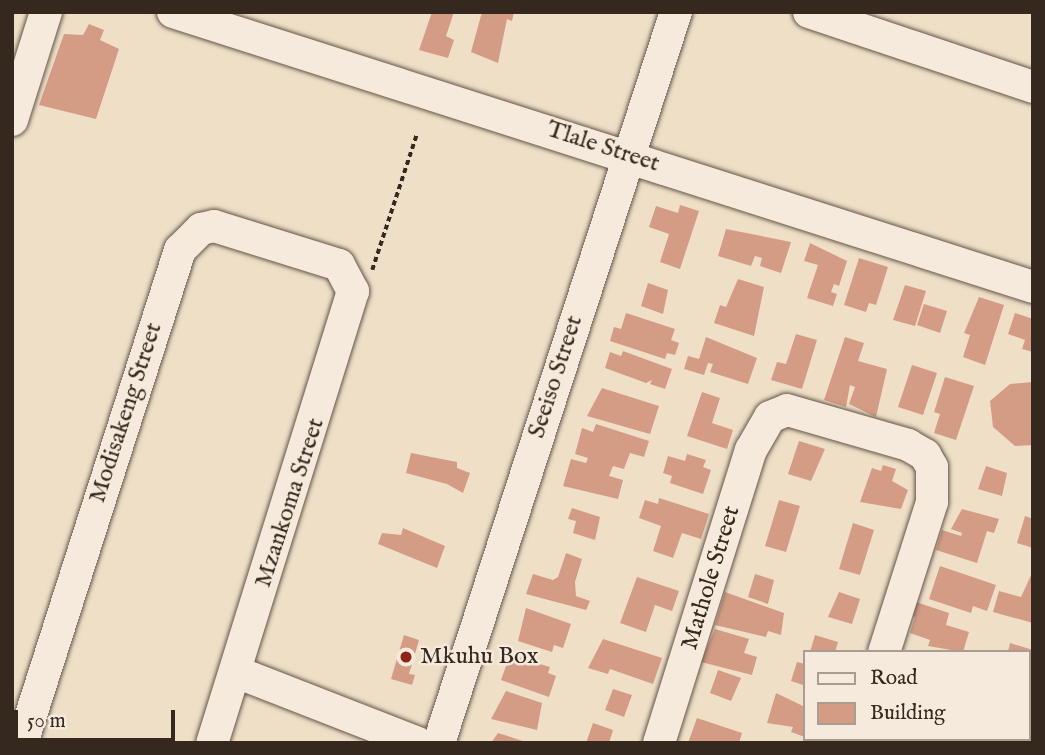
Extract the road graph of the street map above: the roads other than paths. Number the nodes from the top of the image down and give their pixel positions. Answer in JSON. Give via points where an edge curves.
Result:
{"nodes":[{"id":1,"x":46,"y":12,"type":"edge"},
{"id":2,"x":173,"y":12,"type":"edge"},
{"id":3,"x":676,"y":12,"type":"edge"},
{"id":4,"x":809,"y":12,"type":"edge"},
{"id":5,"x":896,"y":25,"type":"edge"},
{"id":6,"x":1033,"y":86,"type":"edge"},
{"id":7,"x":12,"y":120,"type":"edge"},
{"id":8,"x":627,"y":154,"type":"junction"},
{"id":9,"x":339,"y":265,"type":"joint"},
{"id":10,"x":1033,"y":286,"type":"edge"},
{"id":11,"x":885,"y":650,"type":"edge"},
{"id":12,"x":236,"y":672,"type":"junction"},
{"id":13,"x":22,"y":743,"type":"edge"},
{"id":14,"x":212,"y":743,"type":"edge"},
{"id":15,"x":418,"y":743,"type":"edge"},
{"id":16,"x":439,"y":743,"type":"edge"},
{"id":17,"x":659,"y":743,"type":"edge"}],
"edges":[{"from":1,"to":7,"type":"street"},
{"from":2,"to":8,"type":"street","name":"Tlale Street"},
{"from":3,"to":8,"type":"street","name":"Seeiso Street"},
{"from":4,"to":5,"type":"street"},
{"from":5,"to":6,"type":"street"},
{"from":8,"to":10,"type":"street","name":"Tlale Street"},
{"from":8,"to":16,"type":"street","name":"Seeiso Street"},
{"from":9,"to":12,"type":"street","name":"Mzankoma Street","via":[[348,277],[352,296]]},
{"from":9,"to":13,"type":"street","name":"Modisakeng Street","via":[[228,228],[201,229],[187,239],[144,354]]},
{"from":11,"to":17,"type":"street","name":"Mathole Street","via":[[932,502],[932,467],[925,455],[908,445],[816,416],[787,410],[770,417],[751,450]]},
{"from":12,"to":14,"type":"street","name":"Mzankoma Street"},
{"from":12,"to":15,"type":"street"}]}
